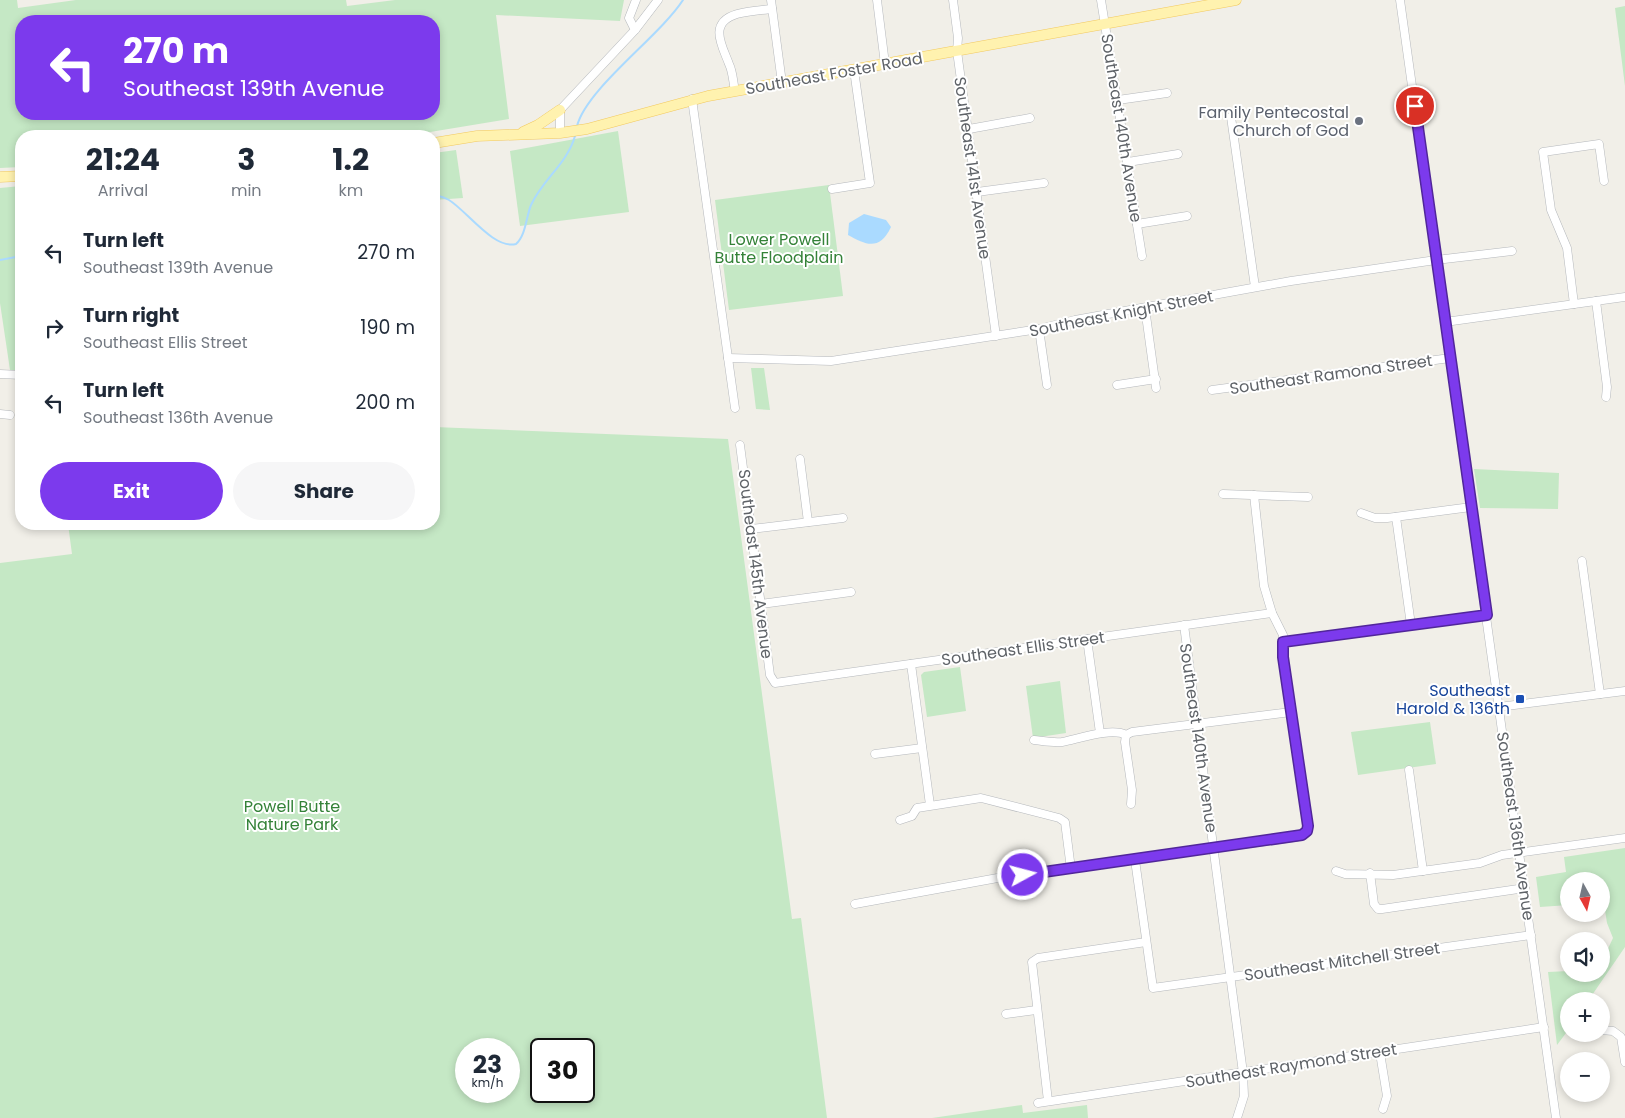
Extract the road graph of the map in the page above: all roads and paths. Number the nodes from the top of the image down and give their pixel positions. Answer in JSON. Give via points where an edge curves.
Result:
{"nodes":[{"id":1,"x":636,"y":0,"type":"edge"},
{"id":2,"x":658,"y":0,"type":"edge"},
{"id":3,"x":771,"y":0,"type":"edge"},
{"id":4,"x":876,"y":0,"type":"edge"},
{"id":5,"x":953,"y":0,"type":"edge"},
{"id":6,"x":1101,"y":0,"type":"edge"},
{"id":7,"x":1236,"y":0,"type":"edge"},
{"id":8,"x":1400,"y":0,"type":"edge"},
{"id":9,"x":1186,"y":4,"type":"edge"},
{"id":10,"x":772,"y":9,"type":"junction"},
{"id":11,"x":1106,"y":24,"type":"junction"},
{"id":12,"x":635,"y":30,"type":"junction"},
{"id":13,"x":957,"y":51,"type":"junction"},
{"id":14,"x":885,"y":64,"type":"junction"},
{"id":15,"x":854,"y":70,"type":"junction"},
{"id":16,"x":782,"y":83,"type":"junction"},
{"id":17,"x":735,"y":91,"type":"junction"},
{"id":18,"x":1167,"y":92,"type":"dead end"},
{"id":19,"x":692,"y":99,"type":"junction"},
{"id":20,"x":1118,"y":100,"type":"junction"},
{"id":21,"x":560,"y":110,"type":"junction"},
{"id":22,"x":1231,"y":117,"type":"dead end"},
{"id":23,"x":1030,"y":118,"type":"dead end"},
{"id":24,"x":969,"y":129,"type":"junction"},
{"id":25,"x":563,"y":132,"type":"junction"},
{"id":26,"x":518,"y":134,"type":"junction"},
{"id":27,"x":440,"y":143,"type":"edge"},
{"id":28,"x":1178,"y":154,"type":"dead end"},
{"id":29,"x":1128,"y":162,"type":"junction"},
{"id":30,"x":15,"y":176,"type":"edge"},
{"id":31,"x":0,"y":177,"type":"edge"},
{"id":32,"x":1604,"y":181,"type":"dead end"},
{"id":33,"x":1044,"y":183,"type":"dead end"},
{"id":34,"x":832,"y":188,"type":"dead end"},
{"id":35,"x":977,"y":192,"type":"junction"},
{"id":36,"x":1187,"y":216,"type":"dead end"},
{"id":37,"x":1137,"y":224,"type":"junction"},
{"id":38,"x":1512,"y":251,"type":"dead end"},
{"id":39,"x":1142,"y":256,"type":"dead end"},
{"id":40,"x":1436,"y":260,"type":"junction"},
{"id":41,"x":1255,"y":287,"type":"junction"},
{"id":42,"x":1625,"y":297,"type":"edge"},
{"id":43,"x":1596,"y":301,"type":"junction"},
{"id":44,"x":1574,"y":304,"type":"junction"},
{"id":45,"x":1145,"y":308,"type":"junction"},
{"id":46,"x":1445,"y":322,"type":"junction"},
{"id":47,"x":1039,"y":329,"type":"junction"},
{"id":48,"x":996,"y":336,"type":"junction"},
{"id":49,"x":728,"y":358,"type":"junction"},
{"id":50,"x":1450,"y":358,"type":"junction"},
{"id":51,"x":0,"y":374,"type":"edge"},
{"id":52,"x":15,"y":374,"type":"edge"},
{"id":53,"x":1156,"y":379,"type":"junction"},
{"id":54,"x":1047,"y":385,"type":"dead end"},
{"id":55,"x":1117,"y":385,"type":"dead end"},
{"id":56,"x":1156,"y":388,"type":"dead end"},
{"id":57,"x":1212,"y":390,"type":"dead end"},
{"id":58,"x":1606,"y":397,"type":"dead end"},
{"id":59,"x":735,"y":408,"type":"dead end"},
{"id":60,"x":0,"y":414,"type":"edge"},
{"id":61,"x":10,"y":415,"type":"dead end"},
{"id":62,"x":740,"y":445,"type":"dead end"},
{"id":63,"x":800,"y":459,"type":"dead end"},
{"id":64,"x":1223,"y":494,"type":"dead end"},
{"id":65,"x":1254,"y":495,"type":"junction"},
{"id":66,"x":1308,"y":497,"type":"dead end"},
{"id":67,"x":1472,"y":507,"type":"junction"},
{"id":68,"x":1361,"y":513,"type":"dead end"},
{"id":69,"x":1396,"y":517,"type":"junction"},
{"id":70,"x":843,"y":518,"type":"dead end"},
{"id":71,"x":808,"y":522,"type":"junction"},
{"id":72,"x":751,"y":529,"type":"junction"},
{"id":73,"x":1582,"y":561,"type":"dead end"},
{"id":74,"x":852,"y":592,"type":"dead end"},
{"id":75,"x":761,"y":604,"type":"junction"},
{"id":76,"x":1272,"y":613,"type":"junction"},
{"id":77,"x":1487,"y":615,"type":"junction"},
{"id":78,"x":1184,"y":625,"type":"junction"},
{"id":79,"x":1411,"y":625,"type":"junction"},
{"id":80,"x":1087,"y":639,"type":"junction"},
{"id":81,"x":1283,"y":642,"type":"junction"},
{"id":82,"x":911,"y":664,"type":"junction"},
{"id":83,"x":773,"y":682,"type":"joint"},
{"id":84,"x":1625,"y":691,"type":"edge"},
{"id":85,"x":1600,"y":694,"type":"junction"},
{"id":86,"x":1499,"y":707,"type":"junction"},
{"id":87,"x":1291,"y":712,"type":"junction"},
{"id":88,"x":1197,"y":724,"type":"junction"},
{"id":89,"x":1100,"y":733,"type":"junction"},
{"id":90,"x":1126,"y":735,"type":"junction"},
{"id":91,"x":1034,"y":740,"type":"dead end"},
{"id":92,"x":922,"y":748,"type":"junction"},
{"id":93,"x":875,"y":754,"type":"dead end"},
{"id":94,"x":1409,"y":770,"type":"dead end"},
{"id":95,"x":1131,"y":804,"type":"dead end"},
{"id":96,"x":930,"y":805,"type":"junction"},
{"id":97,"x":900,"y":820,"type":"dead end"},
{"id":98,"x":1625,"y":838,"type":"edge"},
{"id":99,"x":1215,"y":849,"type":"junction"},
{"id":100,"x":1520,"y":852,"type":"junction"},
{"id":101,"x":1135,"y":860,"type":"junction"},
{"id":102,"x":1071,"y":869,"type":"junction"},
{"id":103,"x":1336,"y":871,"type":"dead end"},
{"id":104,"x":1423,"y":871,"type":"junction"},
{"id":105,"x":1370,"y":873,"type":"junction"},
{"id":106,"x":1525,"y":888,"type":"junction"},
{"id":107,"x":856,"y":904,"type":"dead end"},
{"id":108,"x":1531,"y":935,"type":"junction"},
{"id":109,"x":1146,"y":942,"type":"junction"},
{"id":110,"x":1230,"y":978,"type":"junction"},
{"id":111,"x":1036,"y":1010,"type":"junction"},
{"id":112,"x":1006,"y":1014,"type":"dead end"},
{"id":113,"x":1544,"y":1027,"type":"junction"},
{"id":114,"x":1610,"y":1031,"type":"edge"},
{"id":115,"x":1380,"y":1053,"type":"junction"},
{"id":116,"x":1625,"y":1062,"type":"edge"},
{"id":117,"x":1243,"y":1073,"type":"junction"},
{"id":118,"x":1048,"y":1101,"type":"junction"},
{"id":119,"x":1038,"y":1103,"type":"dead end"},
{"id":120,"x":1383,"y":1109,"type":"dead end"},
{"id":121,"x":1237,"y":1118,"type":"edge"},
{"id":122,"x":1556,"y":1118,"type":"edge"}],
"edges":[{"from":1,"to":12,"type":"street","via":[[629,18]]},
{"from":2,"to":12,"type":"street"},
{"from":3,"to":10,"type":"street"},
{"from":4,"to":14,"type":"street"},
{"from":5,"to":13,"type":"street","name":"Southeast 141st Avenue"},
{"from":6,"to":11,"type":"street","name":"Southeast 140th Avenue"},
{"from":7,"to":9,"type":"main road","name":"Southeast Foster Road"},
{"from":8,"to":40,"type":"street","name":"Southeast 136th Avenue"},
{"from":9,"to":11,"type":"main road","name":"Southeast Foster Road"},
{"from":10,"to":16,"type":"street"},
{"from":10,"to":17,"type":"street","via":[[736,14],[722,26],[720,44],[729,63]]},
{"from":11,"to":13,"type":"main road","name":"Southeast Foster Road"},
{"from":11,"to":20,"type":"street","name":"Southeast 140th Avenue"},
{"from":12,"to":21,"type":"street"},
{"from":13,"to":14,"type":"main road","name":"Southeast Foster Road"},
{"from":13,"to":24,"type":"street","name":"Southeast 141st Avenue"},
{"from":14,"to":15,"type":"main road","name":"Southeast Foster Road"},
{"from":15,"to":16,"type":"main road","name":"Southeast Foster Road"},
{"from":15,"to":34,"type":"street","via":[[870,183]]},
{"from":16,"to":17,"type":"main road","name":"Southeast Foster Road"},
{"from":17,"to":19,"type":"main road","name":"Southeast Foster Road"},
{"from":18,"to":20,"type":"street"},
{"from":19,"to":25,"type":"main road","name":"Southeast Foster Road","via":[[598,127]]},
{"from":19,"to":49,"type":"street"},
{"from":20,"to":29,"type":"street","name":"Southeast 140th Avenue"},
{"from":21,"to":25,"type":"street"},
{"from":21,"to":26,"type":"main road"},
{"from":22,"to":41,"type":"street"},
{"from":23,"to":24,"type":"street"},
{"from":24,"to":35,"type":"street","name":"Southeast 141st Avenue"},
{"from":25,"to":26,"type":"main road","name":"Southeast Foster Road"},
{"from":26,"to":27,"type":"main road","name":"Southeast Foster Road","via":[[477,136]]},
{"from":28,"to":29,"type":"street"},
{"from":29,"to":37,"type":"street","name":"Southeast 140th Avenue"},
{"from":30,"to":31,"type":"main road"},
{"from":32,"to":44,"type":"street","via":[[1599,144],[1543,152],[1551,210],[1567,248]]},
{"from":33,"to":35,"type":"street"},
{"from":35,"to":48,"type":"street","name":"Southeast 141st Avenue"},
{"from":36,"to":37,"type":"street"},
{"from":37,"to":39,"type":"street","name":"Southeast 140th Avenue"},
{"from":38,"to":40,"type":"street","name":"Southeast Knight Street"},
{"from":40,"to":41,"type":"street","name":"Southeast Knight Street"},
{"from":40,"to":46,"type":"street","name":"Southeast 136th Avenue"},
{"from":41,"to":45,"type":"street","name":"Southeast Knight Street"},
{"from":42,"to":43,"type":"street"},
{"from":43,"to":44,"type":"street"},
{"from":43,"to":58,"type":"street"},
{"from":44,"to":46,"type":"street"},
{"from":45,"to":47,"type":"street","name":"Southeast Knight Street"},
{"from":45,"to":53,"type":"street"},
{"from":46,"to":50,"type":"street","name":"Southeast 136th Avenue"},
{"from":47,"to":48,"type":"street","name":"Southeast Knight Street"},
{"from":47,"to":54,"type":"street"},
{"from":48,"to":49,"type":"street","name":"Southeast Knight Street","via":[[831,361]]},
{"from":49,"to":59,"type":"street"},
{"from":50,"to":57,"type":"street","name":"Southeast Ramona Street"},
{"from":50,"to":67,"type":"street","name":"Southeast 136th Avenue"},
{"from":51,"to":52,"type":"street"},
{"from":53,"to":55,"type":"street"},
{"from":53,"to":56,"type":"street"},
{"from":60,"to":61,"type":"street"},
{"from":62,"to":72,"type":"street","name":"Southeast 145th Avenue"},
{"from":63,"to":71,"type":"street"},
{"from":64,"to":65,"type":"street"},
{"from":65,"to":66,"type":"street"},
{"from":65,"to":76,"type":"street","via":[[1264,586]]},
{"from":67,"to":69,"type":"street"},
{"from":67,"to":77,"type":"street","name":"Southeast 136th Avenue"},
{"from":68,"to":69,"type":"street","via":[[1379,518]]},
{"from":69,"to":79,"type":"street"},
{"from":70,"to":71,"type":"street"},
{"from":71,"to":72,"type":"street"},
{"from":72,"to":75,"type":"street","name":"Southeast 145th Avenue"},
{"from":73,"to":85,"type":"street"},
{"from":74,"to":75,"type":"street"},
{"from":75,"to":83,"type":"street","name":"Southeast 145th Avenue"},
{"from":76,"to":78,"type":"street","name":"Southeast Ellis Street"},
{"from":76,"to":81,"type":"street","via":[[1282,632]]},
{"from":77,"to":79,"type":"street"},
{"from":77,"to":86,"type":"street","name":"Southeast 136th Avenue"},
{"from":78,"to":80,"type":"street","name":"Southeast Ellis Street"},
{"from":78,"to":88,"type":"street","name":"Southeast 140th Avenue"},
{"from":79,"to":81,"type":"street"},
{"from":80,"to":82,"type":"street","name":"Southeast Ellis Street"},
{"from":80,"to":89,"type":"street"},
{"from":81,"to":87,"type":"street"},
{"from":82,"to":83,"type":"street","name":"Southeast Ellis Street"},
{"from":82,"to":92,"type":"street"},
{"from":84,"to":85,"type":"street"},
{"from":85,"to":86,"type":"street"},
{"from":86,"to":100,"type":"street","name":"Southeast 136th Avenue"},
{"from":87,"to":88,"type":"street"},
{"from":87,"to":99,"type":"street","via":[[1308,826],[1306,833]]},
{"from":88,"to":90,"type":"street"},
{"from":88,"to":99,"type":"street","name":"Southeast 140th Avenue"},
{"from":89,"to":90,"type":"street"},
{"from":89,"to":91,"type":"street","via":[[1060,742]]},
{"from":90,"to":95,"type":"street"},
{"from":92,"to":93,"type":"street"},
{"from":92,"to":96,"type":"street"},
{"from":94,"to":104,"type":"street"},
{"from":96,"to":97,"type":"street","via":[[917,808],[912,816]]},
{"from":96,"to":102,"type":"street","via":[[988,799],[1059,818],[1065,822]]},
{"from":98,"to":100,"type":"street"},
{"from":99,"to":101,"type":"street"},
{"from":99,"to":110,"type":"street","name":"Southeast 140th Avenue"},
{"from":100,"to":104,"type":"street","via":[[1480,863]]},
{"from":100,"to":106,"type":"street","name":"Southeast 136th Avenue"},
{"from":101,"to":102,"type":"street"},
{"from":101,"to":109,"type":"street"},
{"from":102,"to":107,"type":"street","via":[[1003,877]]},
{"from":103,"to":105,"type":"street"},
{"from":104,"to":105,"type":"street","via":[[1393,875]]},
{"from":105,"to":106,"type":"street","via":[[1374,904],[1378,909]]},
{"from":106,"to":108,"type":"street","name":"Southeast 136th Avenue"},
{"from":108,"to":110,"type":"street","name":"Southeast Mitchell Street"},
{"from":108,"to":113,"type":"street","name":"Southeast 136th Avenue"},
{"from":109,"to":110,"type":"street","name":"Southeast Mitchell Street","via":[[1153,988]]},
{"from":109,"to":111,"type":"street","via":[[1032,960]]},
{"from":110,"to":117,"type":"street","name":"Southeast 140th Avenue"},
{"from":111,"to":112,"type":"street"},
{"from":111,"to":118,"type":"street"},
{"from":113,"to":115,"type":"street","name":"Southeast Raymond Street"},
{"from":113,"to":122,"type":"street","name":"Southeast 136th Avenue"},
{"from":114,"to":116,"type":"street","via":[[1621,1037]]},
{"from":115,"to":117,"type":"street","name":"Southeast Raymond Street"},
{"from":115,"to":120,"type":"street","via":[[1387,1096]]},
{"from":117,"to":118,"type":"street","name":"Southeast Raymond Street"},
{"from":117,"to":121,"type":"street","name":"Southeast 140th Avenue","via":[[1244,1096]]},
{"from":118,"to":119,"type":"street","name":"Southeast Raymond Street"}]}
